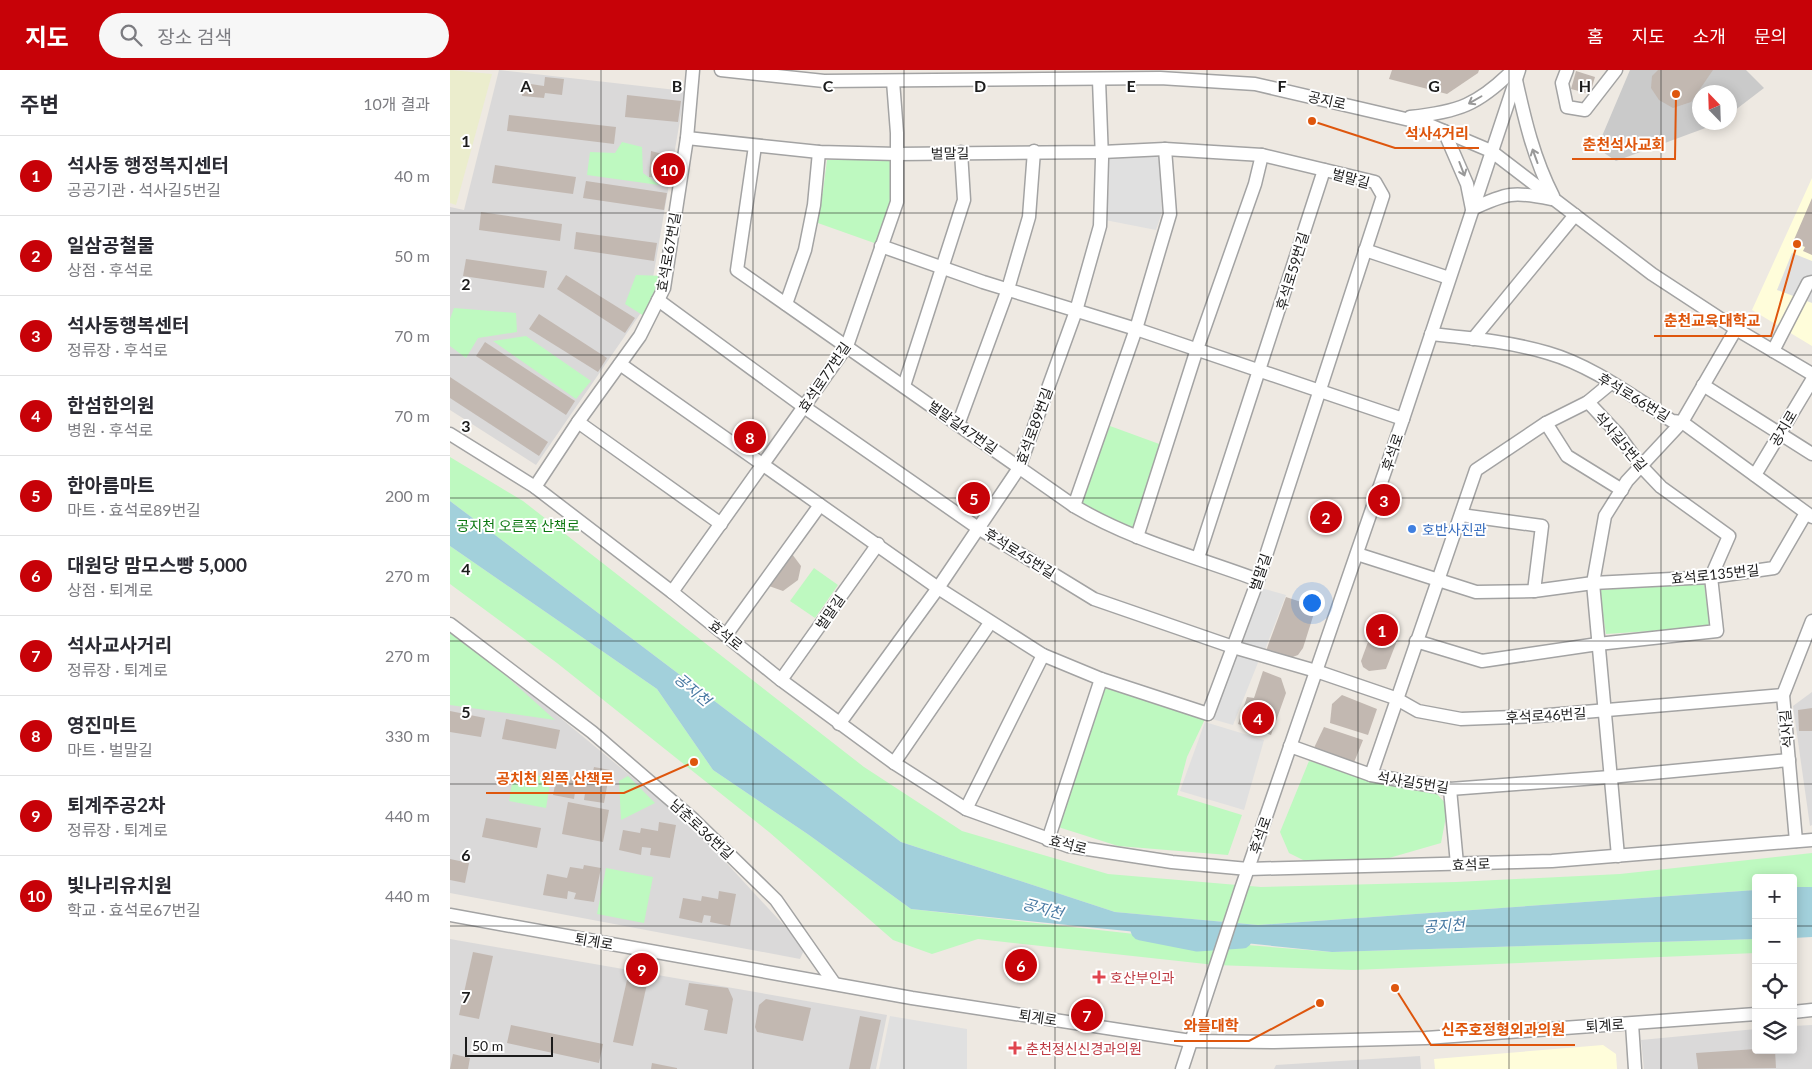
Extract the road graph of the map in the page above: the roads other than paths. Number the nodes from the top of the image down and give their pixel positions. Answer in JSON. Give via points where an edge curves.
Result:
{"nodes":[{"id":1,"x":693,"y":70,"type":"edge"},
{"id":2,"x":721,"y":70,"type":"edge"},
{"id":3,"x":1567,"y":70,"type":"edge"},
{"id":4,"x":1616,"y":70,"type":"edge"},
{"id":5,"x":1516,"y":73,"type":"edge"},
{"id":6,"x":1025,"y":75,"type":"edge"},
{"id":7,"x":956,"y":76,"type":"edge"},
{"id":8,"x":1099,"y":80,"type":"junction"},
{"id":9,"x":893,"y":81,"type":"junction"},
{"id":10,"x":1401,"y":118,"type":"junction"},
{"id":11,"x":1444,"y":131,"type":"junction"},
{"id":12,"x":687,"y":138,"type":"junction"},
{"id":13,"x":755,"y":146,"type":"junction"},
{"id":14,"x":1165,"y":149,"type":"junction"},
{"id":15,"x":1034,"y":151,"type":"junction"},
{"id":16,"x":1491,"y":151,"type":"junction"},
{"id":17,"x":819,"y":152,"type":"junction"},
{"id":18,"x":961,"y":152,"type":"junction"},
{"id":19,"x":1102,"y":152,"type":"junction"},
{"id":20,"x":897,"y":154,"type":"junction"},
{"id":21,"x":1262,"y":155,"type":"junction"},
{"id":22,"x":1324,"y":170,"type":"junction"},
{"id":23,"x":1556,"y":200,"type":"junction"},
{"id":24,"x":1472,"y":208,"type":"junction"},
{"id":25,"x":1575,"y":215,"type":"junction"},
{"id":26,"x":882,"y":246,"type":"junction"},
{"id":27,"x":1365,"y":250,"type":"junction"},
{"id":28,"x":943,"y":267,"type":"junction"},
{"id":29,"x":1449,"y":278,"type":"junction"},
{"id":30,"x":1812,"y":282,"type":"edge"},
{"id":31,"x":1008,"y":289,"type":"junction"},
{"id":32,"x":658,"y":300,"type":"junction"},
{"id":33,"x":786,"y":304,"type":"junction"},
{"id":34,"x":1076,"y":312,"type":"junction"},
{"id":35,"x":1136,"y":329,"type":"junction"},
{"id":36,"x":1736,"y":330,"type":"junction"},
{"id":37,"x":1432,"y":334,"type":"junction"},
{"id":38,"x":1473,"y":338,"type":"junction"},
{"id":39,"x":847,"y":346,"type":"junction"},
{"id":40,"x":1196,"y":349,"type":"junction"},
{"id":41,"x":1773,"y":352,"type":"junction"},
{"id":42,"x":620,"y":364,"type":"junction"},
{"id":43,"x":1260,"y":372,"type":"junction"},
{"id":44,"x":1812,"y":374,"type":"edge"},
{"id":45,"x":1812,"y":380,"type":"edge"},
{"id":46,"x":1611,"y":383,"type":"junction"},
{"id":47,"x":904,"y":386,"type":"junction"},
{"id":48,"x":1703,"y":386,"type":"junction"},
{"id":49,"x":1319,"y":392,"type":"junction"},
{"id":50,"x":1588,"y":402,"type":"junction"},
{"id":51,"x":804,"y":407,"type":"junction"},
{"id":52,"x":1403,"y":419,"type":"junction"},
{"id":53,"x":578,"y":422,"type":"junction"},
{"id":54,"x":1682,"y":422,"type":"junction"},
{"id":55,"x":1546,"y":423,"type":"junction"},
{"id":56,"x":958,"y":425,"type":"junction"},
{"id":57,"x":450,"y":434,"type":"edge"},
{"id":58,"x":1779,"y":435,"type":"junction"},
{"id":59,"x":1812,"y":454,"type":"edge"},
{"id":60,"x":764,"y":464,"type":"junction"},
{"id":61,"x":1641,"y":466,"type":"junction"},
{"id":62,"x":1019,"y":468,"type":"junction"},
{"id":63,"x":1755,"y":475,"type":"junction"},
{"id":64,"x":535,"y":487,"type":"junction"},
{"id":65,"x":1622,"y":490,"type":"junction"},
{"id":66,"x":820,"y":505,"type":"junction"},
{"id":67,"x":1074,"y":506,"type":"junction"},
{"id":68,"x":1461,"y":515,"type":"junction"},
{"id":69,"x":1809,"y":515,"type":"edge"},
{"id":70,"x":721,"y":524,"type":"junction"},
{"id":71,"x":978,"y":528,"type":"junction"},
{"id":72,"x":1137,"y":537,"type":"junction"},
{"id":73,"x":878,"y":544,"type":"junction"},
{"id":74,"x":1357,"y":554,"type":"junction"},
{"id":75,"x":1198,"y":558,"type":"junction"},
{"id":76,"x":1711,"y":577,"type":"junction"},
{"id":77,"x":1258,"y":580,"type":"junction"},
{"id":78,"x":1437,"y":580,"type":"junction"},
{"id":79,"x":1593,"y":583,"type":"junction"},
{"id":80,"x":938,"y":588,"type":"junction"},
{"id":81,"x":1534,"y":591,"type":"junction"},
{"id":82,"x":672,"y":592,"type":"junction"},
{"id":83,"x":1812,"y":621,"type":"edge"},
{"id":84,"x":990,"y":623,"type":"junction"},
{"id":85,"x":450,"y":624,"type":"edge"},
{"id":86,"x":726,"y":635,"type":"junction"},
{"id":87,"x":1416,"y":641,"type":"junction"},
{"id":88,"x":1598,"y":644,"type":"junction"},
{"id":89,"x":1232,"y":647,"type":"junction"},
{"id":90,"x":1043,"y":655,"type":"junction"},
{"id":91,"x":1316,"y":671,"type":"junction"},
{"id":92,"x":1100,"y":679,"type":"junction"},
{"id":93,"x":781,"y":680,"type":"junction"},
{"id":94,"x":1783,"y":695,"type":"junction"},
{"id":95,"x":1395,"y":698,"type":"junction"},
{"id":96,"x":1604,"y":711,"type":"junction"},
{"id":97,"x":840,"y":724,"type":"junction"},
{"id":98,"x":1290,"y":746,"type":"junction"},
{"id":99,"x":1789,"y":760,"type":"junction"},
{"id":100,"x":894,"y":763,"type":"junction"},
{"id":101,"x":1370,"y":775,"type":"junction"},
{"id":102,"x":1610,"y":777,"type":"junction"},
{"id":103,"x":1450,"y":789,"type":"junction"},
{"id":104,"x":966,"y":809,"type":"junction"},
{"id":105,"x":1048,"y":840,"type":"junction"},
{"id":106,"x":1812,"y":840,"type":"edge"},
{"id":107,"x":1796,"y":842,"type":"junction"},
{"id":108,"x":1618,"y":856,"type":"junction"},
{"id":109,"x":1457,"y":864,"type":"junction"},
{"id":110,"x":1248,"y":869,"type":"junction"},
{"id":111,"x":450,"y":915,"type":"edge"},
{"id":112,"x":834,"y":983,"type":"junction"},
{"id":113,"x":1812,"y":1010,"type":"edge"},
{"id":114,"x":1797,"y":1012,"type":"edge"},
{"id":115,"x":1752,"y":1014,"type":"edge"},
{"id":116,"x":1632,"y":1024,"type":"junction"},
{"id":117,"x":1191,"y":1041,"type":"junction"},
{"id":118,"x":1182,"y":1069,"type":"edge"},
{"id":119,"x":1635,"y":1069,"type":"edge"}],
"edges":[{"from":1,"to":12,"type":"street","name":"효석로67번길"},
{"from":2,"to":9,"type":"street","name":"공지로","via":[[824,81]]},
{"from":3,"to":4,"type":"street","via":[[1562,83],[1566,107],[1585,110]]},
{"from":5,"to":10,"type":"street","one_way":true,"via":[[1456,110]]},
{"from":5,"to":16,"type":"street","name":"후석로"},
{"from":23,"to":5,"type":"street","one_way":true,"via":[[1532,149]]},
{"from":6,"to":7,"type":"street","name":"공지로"},
{"from":6,"to":8,"type":"street","name":"공지로"},
{"from":7,"to":9,"type":"street","name":"공지로"},
{"from":8,"to":10,"type":"street","name":"공지로","via":[[1160,78],[1255,84]]},
{"from":8,"to":19,"type":"street","name":"효석로89번길"},
{"from":9,"to":20,"type":"street","name":"효석로77번길"},
{"from":10,"to":11,"type":"street","name":"공지로"},
{"from":11,"to":16,"type":"street","name":"공지로"},
{"from":11,"to":24,"type":"street","one_way":true,"via":[[1467,184]]},
{"from":12,"to":13,"type":"street","name":"벌말길"},
{"from":12,"to":32,"type":"street","name":"효석로67번길","via":[[664,288]]},
{"from":13,"to":17,"type":"street","name":"벌말길"},
{"from":13,"to":33,"type":"street","name":"벌말길47번길","via":[[738,270]]},
{"from":14,"to":19,"type":"street","name":"벌말길"},
{"from":14,"to":21,"type":"street","name":"벌말길"},
{"from":14,"to":35,"type":"street","via":[[1170,214]]},
{"from":15,"to":18,"type":"street","name":"벌말길"},
{"from":15,"to":19,"type":"street","name":"벌말길"},
{"from":15,"to":31,"type":"street","via":[[1029,217]]},
{"from":16,"to":23,"type":"street","name":"공지로"},
{"from":16,"to":24,"type":"street","name":"후석로"},
{"from":17,"to":20,"type":"street","name":"벌말길"},
{"from":17,"to":33,"type":"street","via":[[814,205],[805,250]]},
{"from":18,"to":20,"type":"street","name":"벌말길"},
{"from":18,"to":28,"type":"street","via":[[964,200]]},
{"from":19,"to":34,"type":"street","name":"효석로89번길","via":[[1100,226]]},
{"from":20,"to":26,"type":"street","name":"효석로77번길","via":[[897,202]]},
{"from":21,"to":22,"type":"street","name":"벌말길"},
{"from":21,"to":40,"type":"street","via":[[1255,184]]},
{"from":22,"to":27,"type":"street","name":"벌말길","via":[[1375,182],[1383,196]]},
{"from":22,"to":43,"type":"street","name":"후석로59번길"},
{"from":23,"to":24,"type":"street","via":[[1521,193],[1496,198]]},
{"from":23,"to":25,"type":"street","name":"공지로"},
{"from":24,"to":29,"type":"street","name":"후석로"},
{"from":25,"to":36,"type":"street","name":"공지로","via":[[1652,274]]},
{"from":25,"to":38,"type":"street"},
{"from":26,"to":28,"type":"street"},
{"from":26,"to":39,"type":"street","name":"효석로77번길"},
{"from":27,"to":29,"type":"street"},
{"from":27,"to":49,"type":"street","name":"벌말길"},
{"from":28,"to":31,"type":"street"},
{"from":28,"to":47,"type":"street"},
{"from":29,"to":37,"type":"street","name":"후석로"},
{"from":30,"to":41,"type":"street","via":[[1808,283]]},
{"from":31,"to":34,"type":"street"},
{"from":31,"to":56,"type":"street"},
{"from":32,"to":42,"type":"street","name":"효석로67번길","via":[[640,336]]},
{"from":32,"to":51,"type":"street","name":"후석로45번길"},
{"from":33,"to":39,"type":"street","name":"벌말길47번길"},
{"from":34,"to":35,"type":"street"},
{"from":34,"to":62,"type":"street","name":"효석로89번길"},
{"from":35,"to":40,"type":"street"},
{"from":35,"to":67,"type":"street"},
{"from":36,"to":41,"type":"street","name":"공지로"},
{"from":36,"to":48,"type":"street"},
{"from":37,"to":38,"type":"street","name":"후석로66번길"},
{"from":37,"to":52,"type":"street","name":"후석로"},
{"from":38,"to":46,"type":"street","name":"후석로66번길","via":[[1549,353]]},
{"from":39,"to":47,"type":"street","name":"벌말길47번길"},
{"from":39,"to":51,"type":"street","name":"효석로77번길"},
{"from":40,"to":43,"type":"street"},
{"from":40,"to":72,"type":"street"},
{"from":41,"to":44,"type":"street","name":"공지로"},
{"from":42,"to":53,"type":"street","name":"효석로67번길"},
{"from":42,"to":60,"type":"street","name":"벌말길"},
{"from":43,"to":49,"type":"street"},
{"from":43,"to":75,"type":"street","name":"후석로59번길"},
{"from":45,"to":58,"type":"street","name":"공지로"},
{"from":46,"to":50,"type":"street"},
{"from":46,"to":54,"type":"street","name":"후석로66번길","via":[[1672,421]]},
{"from":47,"to":56,"type":"street","name":"벌말길47번길"},
{"from":48,"to":54,"type":"street"},
{"from":48,"to":58,"type":"street"},
{"from":49,"to":52,"type":"street"},
{"from":49,"to":77,"type":"street","name":"벌말길"},
{"from":50,"to":55,"type":"street","name":"석사길5번길"},
{"from":50,"to":61,"type":"street","name":"석사길5번길"},
{"from":51,"to":60,"type":"street","name":"효석로77번길"},
{"from":51,"to":71,"type":"street","name":"후석로45번길"},
{"from":52,"to":74,"type":"street","name":"후석로"},
{"from":53,"to":64,"type":"street","name":"효석로67번길"},
{"from":53,"to":70,"type":"street"},
{"from":54,"to":61,"type":"street"},
{"from":54,"to":63,"type":"street","name":"후석로66번길"},
{"from":55,"to":65,"type":"street","via":[[1566,456]]},
{"from":55,"to":68,"type":"street","name":"석사길5번길","via":[[1476,470]]},
{"from":56,"to":62,"type":"street","name":"벌말길47번길"},
{"from":57,"to":64,"type":"street","name":"효석로"},
{"from":58,"to":59,"type":"street"},
{"from":58,"to":63,"type":"street","name":"공지로"},
{"from":60,"to":66,"type":"street","name":"벌말길"},
{"from":60,"to":70,"type":"street","name":"효석로77번길"},
{"from":61,"to":65,"type":"street"},
{"from":61,"to":76,"type":"street","name":"석사길5번길","via":[[1661,487],[1728,536]]},
{"from":62,"to":67,"type":"street","name":"벌말길47번길"},
{"from":62,"to":71,"type":"street","name":"효석로89번길"},
{"from":63,"to":69,"type":"street","name":"후석로66번길"},
{"from":64,"to":82,"type":"street","name":"효석로"},
{"from":65,"to":79,"type":"street","via":[[1605,516]]},
{"from":66,"to":73,"type":"street","name":"벌말길"},
{"from":66,"to":86,"type":"street"},
{"from":67,"to":72,"type":"street","name":"벌말길47번길"},
{"from":68,"to":78,"type":"street","name":"석사길5번길"},
{"from":68,"to":81,"type":"street","via":[[1542,526]]},
{"from":69,"to":76,"type":"street","name":"효석로135번길","via":[[1774,568]]},
{"from":70,"to":82,"type":"street","name":"효석로77번길"},
{"from":71,"to":80,"type":"street","name":"효석로89번길"},
{"from":71,"to":89,"type":"street","name":"후석로45번길","via":[[1094,599]]},
{"from":72,"to":75,"type":"street","name":"벌말길47번길"},
{"from":73,"to":80,"type":"street","name":"벌말길"},
{"from":73,"to":93,"type":"street","name":"벌말길"},
{"from":74,"to":78,"type":"street","name":"효석로135번길"},
{"from":74,"to":91,"type":"street","name":"후석로"},
{"from":75,"to":77,"type":"street","name":"벌말길47번길"},
{"from":76,"to":79,"type":"street","name":"효석로135번길"},
{"from":76,"to":88,"type":"street","via":[[1717,631]]},
{"from":77,"to":89,"type":"street","name":"벌말길"},
{"from":78,"to":81,"type":"street","name":"효석로135번길","via":[[1476,592]]},
{"from":78,"to":87,"type":"street","name":"석사길5번길"},
{"from":79,"to":81,"type":"street","name":"효석로135번길"},
{"from":79,"to":88,"type":"street"},
{"from":80,"to":84,"type":"street","name":"벌말길"},
{"from":80,"to":97,"type":"street","name":"효석로89번길"},
{"from":82,"to":86,"type":"street","name":"효석로"},
{"from":83,"to":94,"type":"street","name":"석사길"},
{"from":84,"to":90,"type":"street","name":"벌말길"},
{"from":84,"to":100,"type":"street"},
{"from":85,"to":112,"type":"street","name":"남춘로36번길","via":[[592,732],[694,820],[776,900]]},
{"from":86,"to":93,"type":"street","name":"효석로"},
{"from":87,"to":88,"type":"street","via":[[1482,661]]},
{"from":87,"to":95,"type":"street","name":"석사길5번길"},
{"from":88,"to":96,"type":"street"},
{"from":89,"to":91,"type":"street","name":"후석로45번길"},
{"from":89,"to":92,"type":"street","name":"벌말길","via":[[1208,714]]},
{"from":90,"to":92,"type":"street","name":"벌말길"},
{"from":90,"to":104,"type":"street"},
{"from":91,"to":95,"type":"street","name":"후석로46번길"},
{"from":91,"to":98,"type":"street","name":"후석로"},
{"from":92,"to":105,"type":"street"},
{"from":93,"to":97,"type":"street","name":"효석로"},
{"from":94,"to":96,"type":"street","name":"후석로46번길"},
{"from":94,"to":99,"type":"street","name":"석사길"},
{"from":95,"to":96,"type":"street","name":"후석로46번길","via":[[1418,711],[1461,719]]},
{"from":95,"to":101,"type":"street","name":"석사길5번길"},
{"from":96,"to":102,"type":"street"},
{"from":97,"to":100,"type":"street","name":"효석로"},
{"from":98,"to":101,"type":"street"},
{"from":98,"to":110,"type":"street","name":"후석로"},
{"from":99,"to":102,"type":"street","name":"석사길5번길"},
{"from":99,"to":107,"type":"street","name":"석사길"},
{"from":100,"to":104,"type":"street","name":"효석로"},
{"from":101,"to":103,"type":"street","name":"석사길5번길"},
{"from":102,"to":103,"type":"street","name":"석사길5번길"},
{"from":102,"to":108,"type":"street"},
{"from":103,"to":109,"type":"street"},
{"from":104,"to":105,"type":"street","name":"효석로"},
{"from":105,"to":110,"type":"street","name":"효석로","via":[[1153,859]]},
{"from":106,"to":107,"type":"street","name":"효석로"},
{"from":107,"to":108,"type":"street","name":"효석로"},
{"from":108,"to":109,"type":"street","name":"효석로"},
{"from":109,"to":110,"type":"street","name":"효석로"},
{"from":110,"to":117,"type":"street","name":"후석로"},
{"from":111,"to":112,"type":"street","name":"퇴계로"},
{"from":112,"to":117,"type":"street","name":"퇴계로"},
{"from":113,"to":114,"type":"street"},
{"from":115,"to":116,"type":"street","name":"퇴계로"},
{"from":116,"to":117,"type":"street","name":"퇴계로","via":[[1426,1038]]},
{"from":116,"to":119,"type":"street","name":"퇴계로"},
{"from":117,"to":118,"type":"street"}]}
